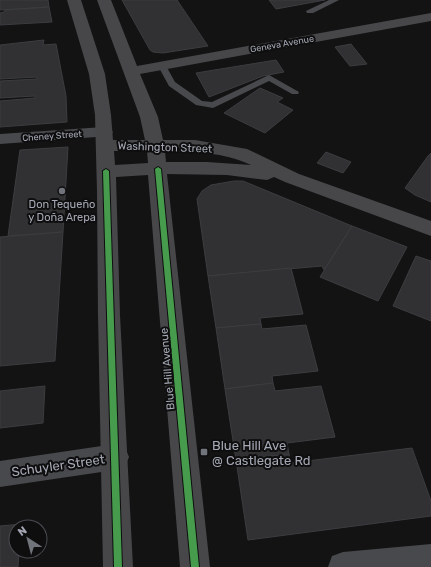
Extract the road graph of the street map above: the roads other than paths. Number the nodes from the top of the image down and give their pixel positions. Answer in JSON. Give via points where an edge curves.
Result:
{"nodes":[{"id":1,"x":74,"y":0,"type":"edge"},
{"id":2,"x":104,"y":0,"type":"edge"},
{"id":3,"x":335,"y":0,"type":"edge"},
{"id":4,"x":310,"y":11,"type":"dead end"},
{"id":5,"x":431,"y":18,"type":"edge"},
{"id":6,"x":162,"y":66,"type":"junction"},
{"id":7,"x":132,"y":71,"type":"junction"},
{"id":8,"x":295,"y":92,"type":"dead end"},
{"id":9,"x":0,"y":139,"type":"edge"},
{"id":10,"x":104,"y":139,"type":"junction"},
{"id":11,"x":155,"y":145,"type":"junction"},
{"id":12,"x":158,"y":169,"type":"junction"},
{"id":13,"x":106,"y":171,"type":"junction"},
{"id":14,"x":292,"y":178,"type":"junction"},
{"id":15,"x":431,"y":229,"type":"edge"},
{"id":16,"x":115,"y":457,"type":"junction"},
{"id":17,"x":0,"y":474,"type":"edge"},
{"id":18,"x":431,"y":559,"type":"edge"},
{"id":19,"x":118,"y":567,"type":"edge"},
{"id":20,"x":195,"y":567,"type":"edge"},
{"id":21,"x":343,"y":567,"type":"edge"}],
"edges":[{"from":1,"to":10,"type":"main road","via":[[97,74]]},
{"from":2,"to":7,"type":"main road","name":"Blue Hill Avenue"},
{"from":3,"to":4,"type":"lane"},
{"from":5,"to":6,"type":"main road","name":"Geneva Avenue"},
{"from":6,"to":7,"type":"main road","name":"Geneva Avenue"},
{"from":6,"to":8,"type":"lane","via":[[172,84],[199,103],[213,105],[269,78]]},
{"from":7,"to":11,"type":"main road","name":"Blue Hill Avenue","via":[[149,117]]},
{"from":9,"to":10,"type":"street","name":"Cheney Street"},
{"from":10,"to":11,"type":"main road","name":"Washington Street"},
{"from":10,"to":13,"type":"main road"},
{"from":11,"to":12,"type":"main road","name":"Blue Hill Avenue"},
{"from":11,"to":14,"type":"main road","name":"Washington Street","via":[[195,146],[241,153]]},
{"from":12,"to":13,"type":"main road","name":"Washington Street"},
{"from":12,"to":14,"type":"main road","name":"Washington Street","via":[[243,169]]},
{"from":12,"to":20,"type":"main road","name":"Blue Hill Avenue"},
{"from":13,"to":16,"type":"main road"},
{"from":14,"to":15,"type":"main road","name":"Washington Street"},
{"from":16,"to":17,"type":"street","name":"Schuyler Street"},
{"from":16,"to":19,"type":"main road"},
{"from":18,"to":21,"type":"street"}]}
